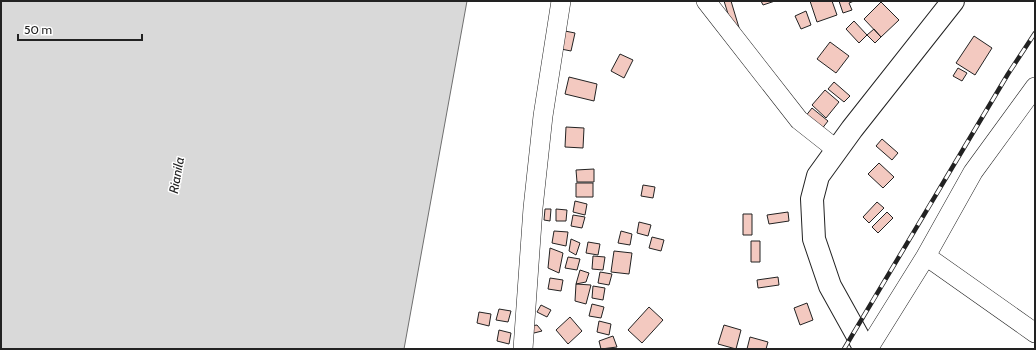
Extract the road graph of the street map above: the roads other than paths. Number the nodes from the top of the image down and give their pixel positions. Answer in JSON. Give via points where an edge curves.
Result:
{"nodes":[{"id":1,"x":561,"y":1,"type":"edge"},
{"id":2,"x":706,"y":1,"type":"edge"},
{"id":3,"x":953,"y":1,"type":"edge"},
{"id":4,"x":1035,"y":88,"type":"edge"},
{"id":5,"x":838,"y":150,"type":"junction"},
{"id":6,"x":926,"y":256,"type":"junction"},
{"id":7,"x":1035,"y":333,"type":"edge"},
{"id":8,"x":523,"y":349,"type":"edge"},
{"id":9,"x":866,"y":349,"type":"edge"}],
"edges":[{"from":1,"to":8,"type":"street","via":[[541,131]]},
{"from":2,"to":5,"type":"street","via":[[799,120]]},
{"from":3,"to":5,"type":"main road","via":[[852,128]]},
{"from":4,"to":6,"type":"street","via":[[973,172]]},
{"from":5,"to":9,"type":"main road","via":[[818,176],[812,199],[814,239],[830,286]]},
{"from":6,"to":7,"type":"street"},
{"from":6,"to":9,"type":"street"}]}
